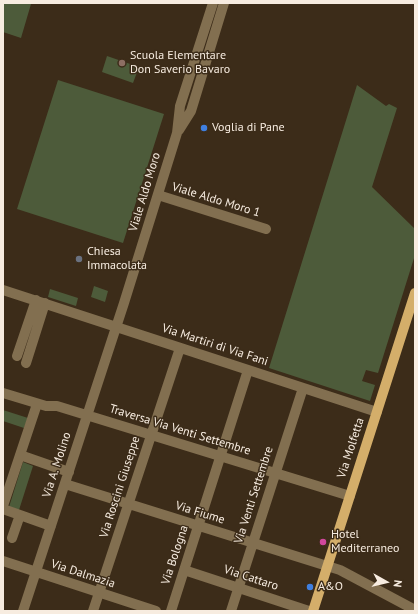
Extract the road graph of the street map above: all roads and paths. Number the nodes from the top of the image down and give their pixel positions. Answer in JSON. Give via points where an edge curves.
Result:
{"nodes":[{"id":1,"x":213,"y":3,"type":"edge"},
{"id":2,"x":224,"y":3,"type":"edge"},
{"id":3,"x":177,"y":133,"type":"junction"},
{"id":4,"x":158,"y":195,"type":"junction"},
{"id":5,"x":266,"y":229,"type":"dead end"},
{"id":6,"x":3,"y":290,"type":"edge"},
{"id":7,"x":415,"y":293,"type":"edge"},
{"id":8,"x":40,"y":302,"type":"junction"},
{"id":9,"x":117,"y":327,"type":"junction"},
{"id":10,"x":180,"y":348,"type":"junction"},
{"id":11,"x":18,"y":356,"type":"dead end"},
{"id":12,"x":26,"y":363,"type":"dead end"},
{"id":13,"x":248,"y":370,"type":"junction"},
{"id":14,"x":303,"y":388,"type":"junction"},
{"id":15,"x":3,"y":393,"type":"edge"},
{"id":16,"x":37,"y":404,"type":"junction"},
{"id":17,"x":376,"y":412,"type":"junction"},
{"id":18,"x":87,"y":415,"type":"junction"},
{"id":19,"x":151,"y":434,"type":"junction"},
{"id":20,"x":20,"y":455,"type":"junction"},
{"id":21,"x":221,"y":456,"type":"junction"},
{"id":22,"x":69,"y":472,"type":"junction"},
{"id":23,"x":275,"y":473,"type":"junction"},
{"id":24,"x":65,"y":484,"type":"junction"},
{"id":25,"x":350,"y":496,"type":"junction"},
{"id":26,"x":128,"y":504,"type":"junction"},
{"id":27,"x":3,"y":508,"type":"edge"},
{"id":28,"x":20,"y":515,"type":"junction"},
{"id":29,"x":51,"y":526,"type":"junction"},
{"id":30,"x":198,"y":526,"type":"junction"},
{"id":31,"x":12,"y":538,"type":"dead end"},
{"id":32,"x":252,"y":543,"type":"junction"},
{"id":33,"x":3,"y":561,"type":"edge"},
{"id":34,"x":327,"y":566,"type":"junction"},
{"id":35,"x":184,"y":570,"type":"junction"},
{"id":36,"x":36,"y":572,"type":"junction"},
{"id":37,"x":238,"y":588,"type":"junction"},
{"id":38,"x":99,"y":592,"type":"junction"},
{"id":39,"x":415,"y":610,"type":"edge"},
{"id":40,"x":23,"y":611,"type":"edge"},
{"id":41,"x":93,"y":611,"type":"edge"},
{"id":42,"x":156,"y":611,"type":"edge"},
{"id":43,"x":171,"y":611,"type":"edge"},
{"id":44,"x":231,"y":611,"type":"edge"},
{"id":45,"x":309,"y":611,"type":"edge"},
{"id":46,"x":313,"y":611,"type":"edge"}],
"edges":[{"from":1,"to":3,"type":"street","name":"Viale Aldo Moro","via":[[180,106]]},
{"from":2,"to":3,"type":"street","name":"Viale Aldo Moro","via":[[191,111]]},
{"from":3,"to":4,"type":"street","name":"Viale Aldo Moro"},
{"from":4,"to":5,"type":"street","name":"Viale Aldo Moro 1"},
{"from":4,"to":9,"type":"street","name":"Viale Aldo Moro"},
{"from":6,"to":8,"type":"street","name":"Via Martiri di Via Fani"},
{"from":7,"to":17,"type":"main road","name":"Via Molfetta"},
{"from":8,"to":9,"type":"street","name":"Via Martiri di Via Fani"},
{"from":8,"to":11,"type":"street"},
{"from":8,"to":12,"type":"street"},
{"from":9,"to":10,"type":"street","name":"Via Martiri di Via Fani"},
{"from":9,"to":18,"type":"street","name":"Via A. Molino"},
{"from":10,"to":13,"type":"street","name":"Via Martiri di Via Fani"},
{"from":10,"to":19,"type":"street","name":"Via Roscini Giuseppe"},
{"from":13,"to":14,"type":"street","name":"Via Martiri di Via Fani"},
{"from":13,"to":21,"type":"street","name":"Via Bologna"},
{"from":14,"to":17,"type":"street","name":"Via Martiri di Via Fani"},
{"from":14,"to":23,"type":"street","name":"Via Venti Settembre"},
{"from":15,"to":16,"type":"street","name":"Traversa Via Venti Settembre"},
{"from":16,"to":18,"type":"street","name":"Traversa Via Venti Settembre","via":[[57,406]]},
{"from":16,"to":20,"type":"street"},
{"from":17,"to":25,"type":"main road","name":"Via Molfetta"},
{"from":18,"to":19,"type":"street","name":"Traversa Via Venti Settembre"},
{"from":18,"to":22,"type":"street","name":"Via A. Molino"},
{"from":19,"to":21,"type":"street","name":"Traversa Via Venti Settembre"},
{"from":19,"to":26,"type":"street","name":"Via Roscini Giuseppe"},
{"from":20,"to":22,"type":"street"},
{"from":20,"to":27,"type":"street"},
{"from":21,"to":23,"type":"street","name":"Traversa Via Venti Settembre"},
{"from":21,"to":30,"type":"street","name":"Via Bologna"},
{"from":22,"to":24,"type":"street","name":"Via A. Molino"},
{"from":23,"to":25,"type":"street","name":"Traversa Via Venti Settembre"},
{"from":23,"to":32,"type":"street","name":"Via Venti Settembre"},
{"from":24,"to":26,"type":"street","name":"Via Fiume"},
{"from":24,"to":29,"type":"street","name":"Via A. Molino"},
{"from":25,"to":34,"type":"main road","name":"Via Molfetta"},
{"from":26,"to":30,"type":"street","name":"Via Fiume"},
{"from":26,"to":38,"type":"street","name":"Via Roscini Giuseppe"},
{"from":27,"to":28,"type":"street"},
{"from":28,"to":29,"type":"street"},
{"from":28,"to":31,"type":"street"},
{"from":29,"to":36,"type":"street","name":"Via A. Molino"},
{"from":30,"to":32,"type":"street","name":"Via Fiume"},
{"from":30,"to":35,"type":"street","name":"Via Bologna"},
{"from":32,"to":34,"type":"street","name":"Via Fiume"},
{"from":32,"to":37,"type":"street","name":"Via Venti Settembre"},
{"from":33,"to":36,"type":"street","name":"Via Dalmazia"},
{"from":34,"to":39,"type":"street","name":"Via Fiume","via":[[340,570]]},
{"from":34,"to":46,"type":"main road","name":"Via Molfetta"},
{"from":35,"to":37,"type":"street","name":"Via Cattaro"},
{"from":35,"to":43,"type":"street","name":"Via Bologna"},
{"from":36,"to":38,"type":"street","name":"Via Dalmazia"},
{"from":36,"to":40,"type":"street","name":"Via A. Molino"},
{"from":37,"to":44,"type":"street","name":"Via Venti Settembre"},
{"from":37,"to":45,"type":"street","name":"Via Cattaro"},
{"from":38,"to":41,"type":"street","name":"Via Roscini Giuseppe"},
{"from":38,"to":42,"type":"street","name":"Via Dalmazia"}]}
